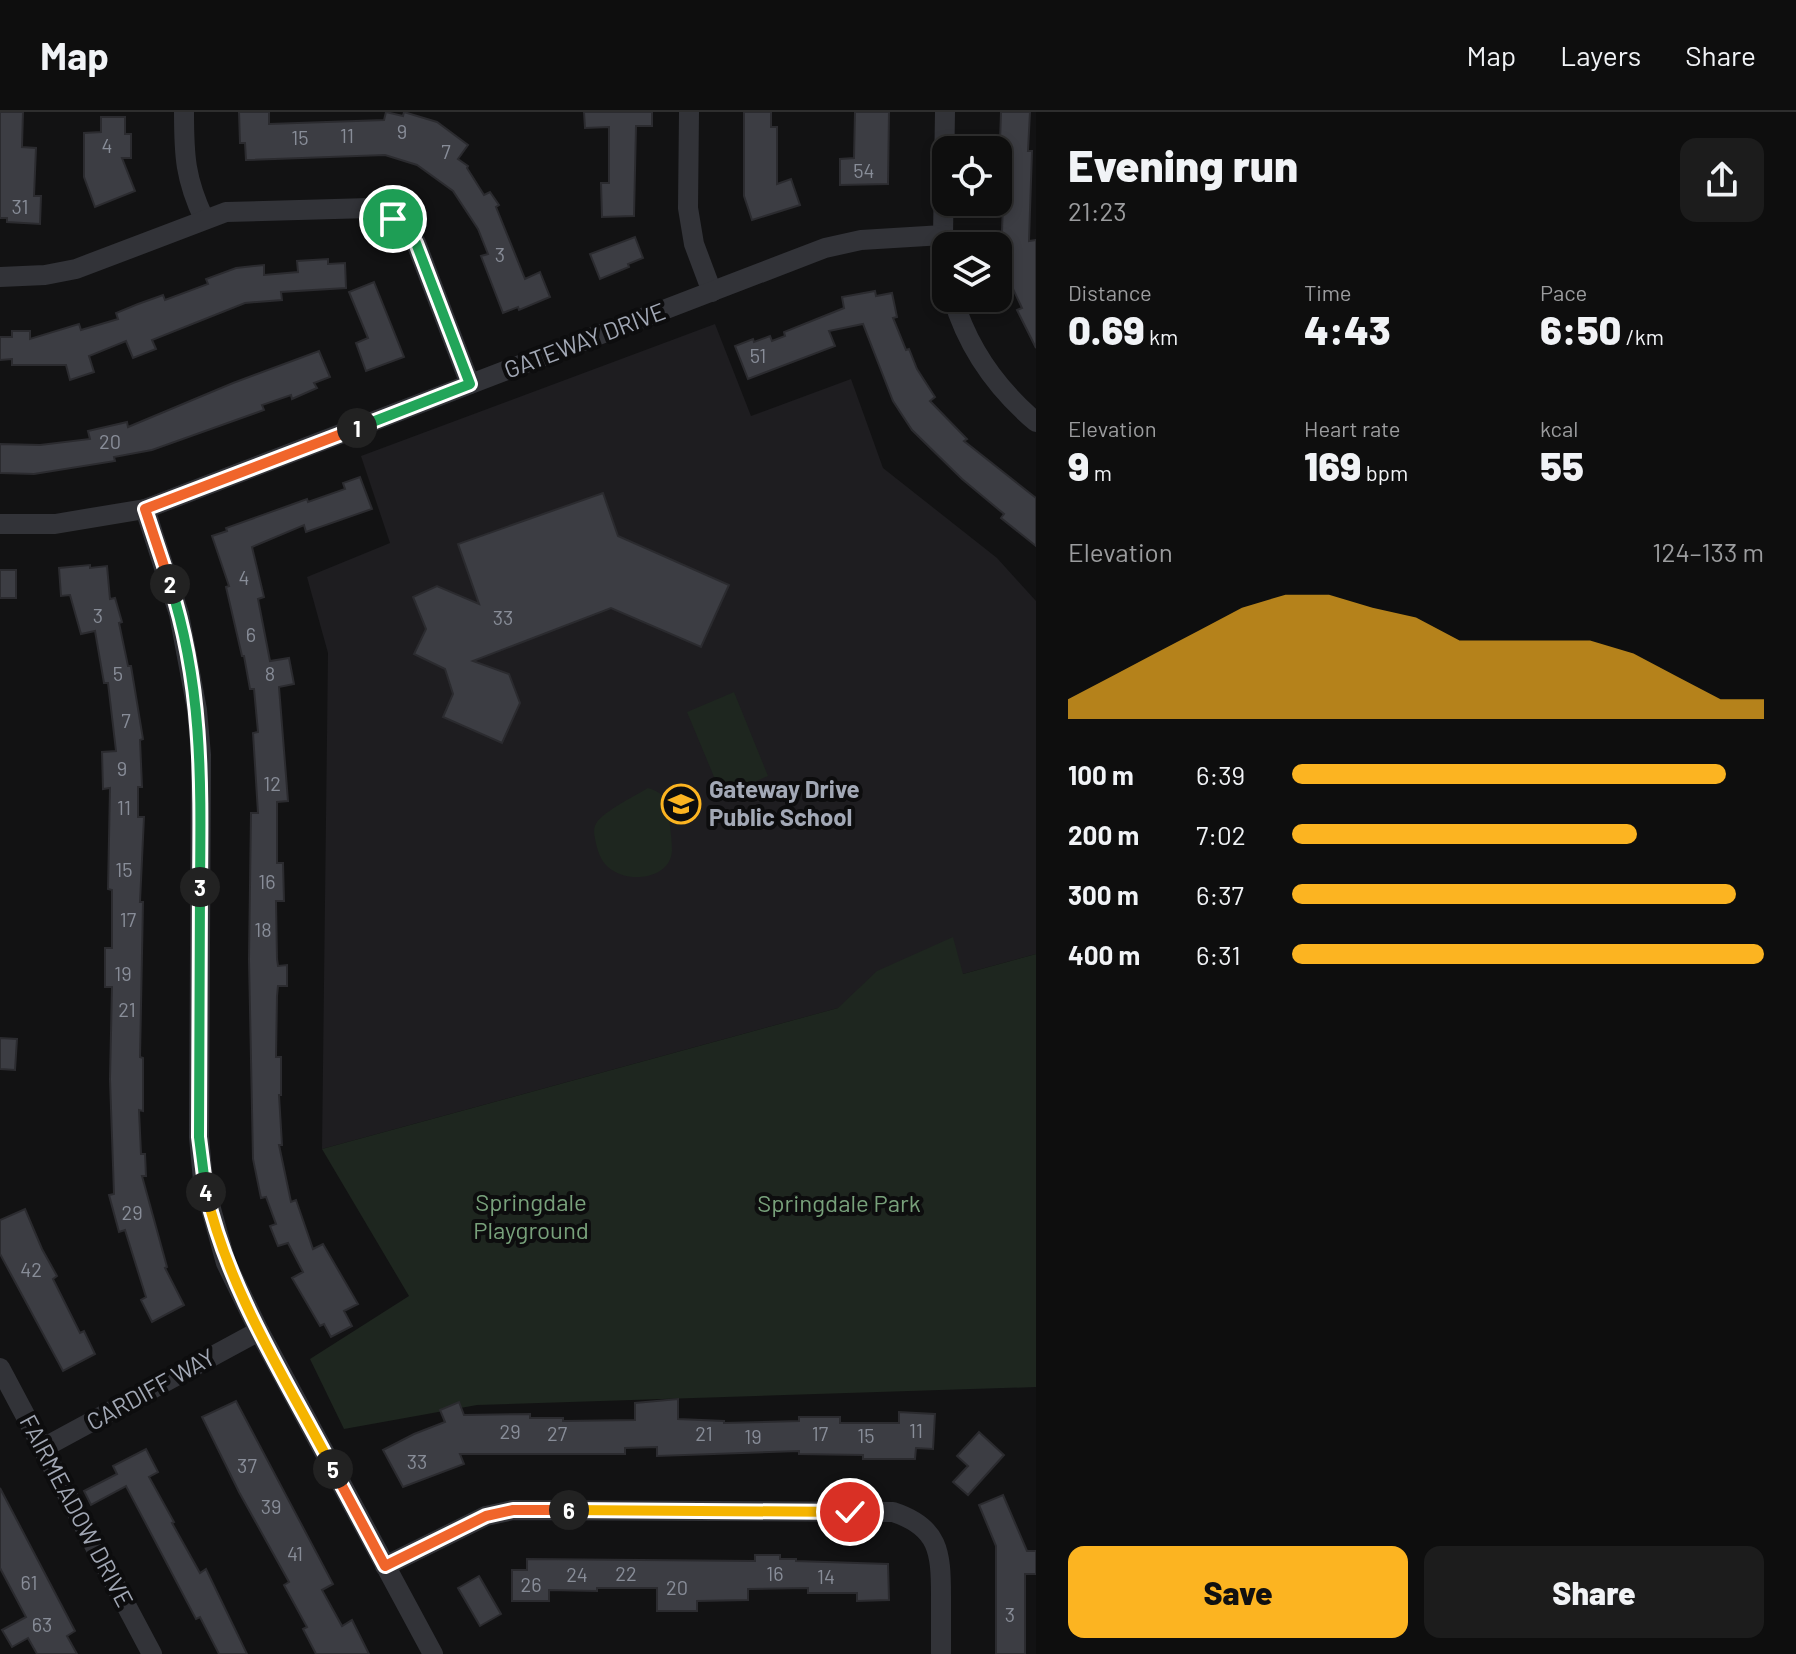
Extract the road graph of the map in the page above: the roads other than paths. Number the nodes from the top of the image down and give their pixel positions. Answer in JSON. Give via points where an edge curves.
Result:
{"nodes":[{"id":1,"x":184,"y":112,"type":"edge"},
{"id":2,"x":689,"y":112,"type":"edge"},
{"id":3,"x":945,"y":112,"type":"edge"},
{"id":4,"x":204,"y":219,"type":"junction"},
{"id":5,"x":943,"y":232,"type":"edge"},
{"id":6,"x":932,"y":236,"type":"edge"},
{"id":7,"x":0,"y":277,"type":"edge"},
{"id":8,"x":712,"y":292,"type":"junction"},
{"id":9,"x":959,"y":312,"type":"edge"},
{"id":10,"x":470,"y":384,"type":"junction"},
{"id":11,"x":1036,"y":422,"type":"edge"},
{"id":12,"x":145,"y":509,"type":"junction"},
{"id":13,"x":0,"y":524,"type":"edge"},
{"id":14,"x":259,"y":1331,"type":"junction"},
{"id":15,"x":0,"y":1368,"type":"edge"},
{"id":16,"x":43,"y":1448,"type":"junction"},
{"id":17,"x":385,"y":1566,"type":"junction"},
{"id":18,"x":152,"y":1654,"type":"edge"},
{"id":19,"x":433,"y":1654,"type":"edge"},
{"id":20,"x":941,"y":1654,"type":"edge"}],
"edges":[{"from":1,"to":4,"type":"street","via":[[189,187]]},
{"from":2,"to":8,"type":"street","via":[[688,208],[694,244]]},
{"from":3,"to":5,"type":"street"},
{"from":4,"to":7,"type":"street","via":[[76,269]]},
{"from":4,"to":10,"type":"street","via":[[226,212],[370,208],[393,219],[416,243]]},
{"from":6,"to":8,"type":"street","name":"GATEWAY DRIVE","via":[[825,248]]},
{"from":8,"to":10,"type":"street","name":"GATEWAY DRIVE"},
{"from":9,"to":11,"type":"street","via":[[978,359],[1009,400]]},
{"from":10,"to":12,"type":"street","name":"GATEWAY DRIVE"},
{"from":12,"to":13,"type":"street","name":"GATEWAY DRIVE","via":[[55,524]]},
{"from":12,"to":14,"type":"street","via":[[179,614],[201,755],[203,1180],[226,1263]]},
{"from":14,"to":16,"type":"street","name":"CARDIFF WAY"},
{"from":14,"to":17,"type":"street"},
{"from":15,"to":16,"type":"street","name":"FAIRMEADOW DRIVE"},
{"from":16,"to":18,"type":"street","name":"FAIRMEADOW DRIVE"},
{"from":17,"to":19,"type":"street"},
{"from":17,"to":20,"type":"street","via":[[486,1516],[513,1510],[893,1512],[913,1519],[938,1550]]}]}
